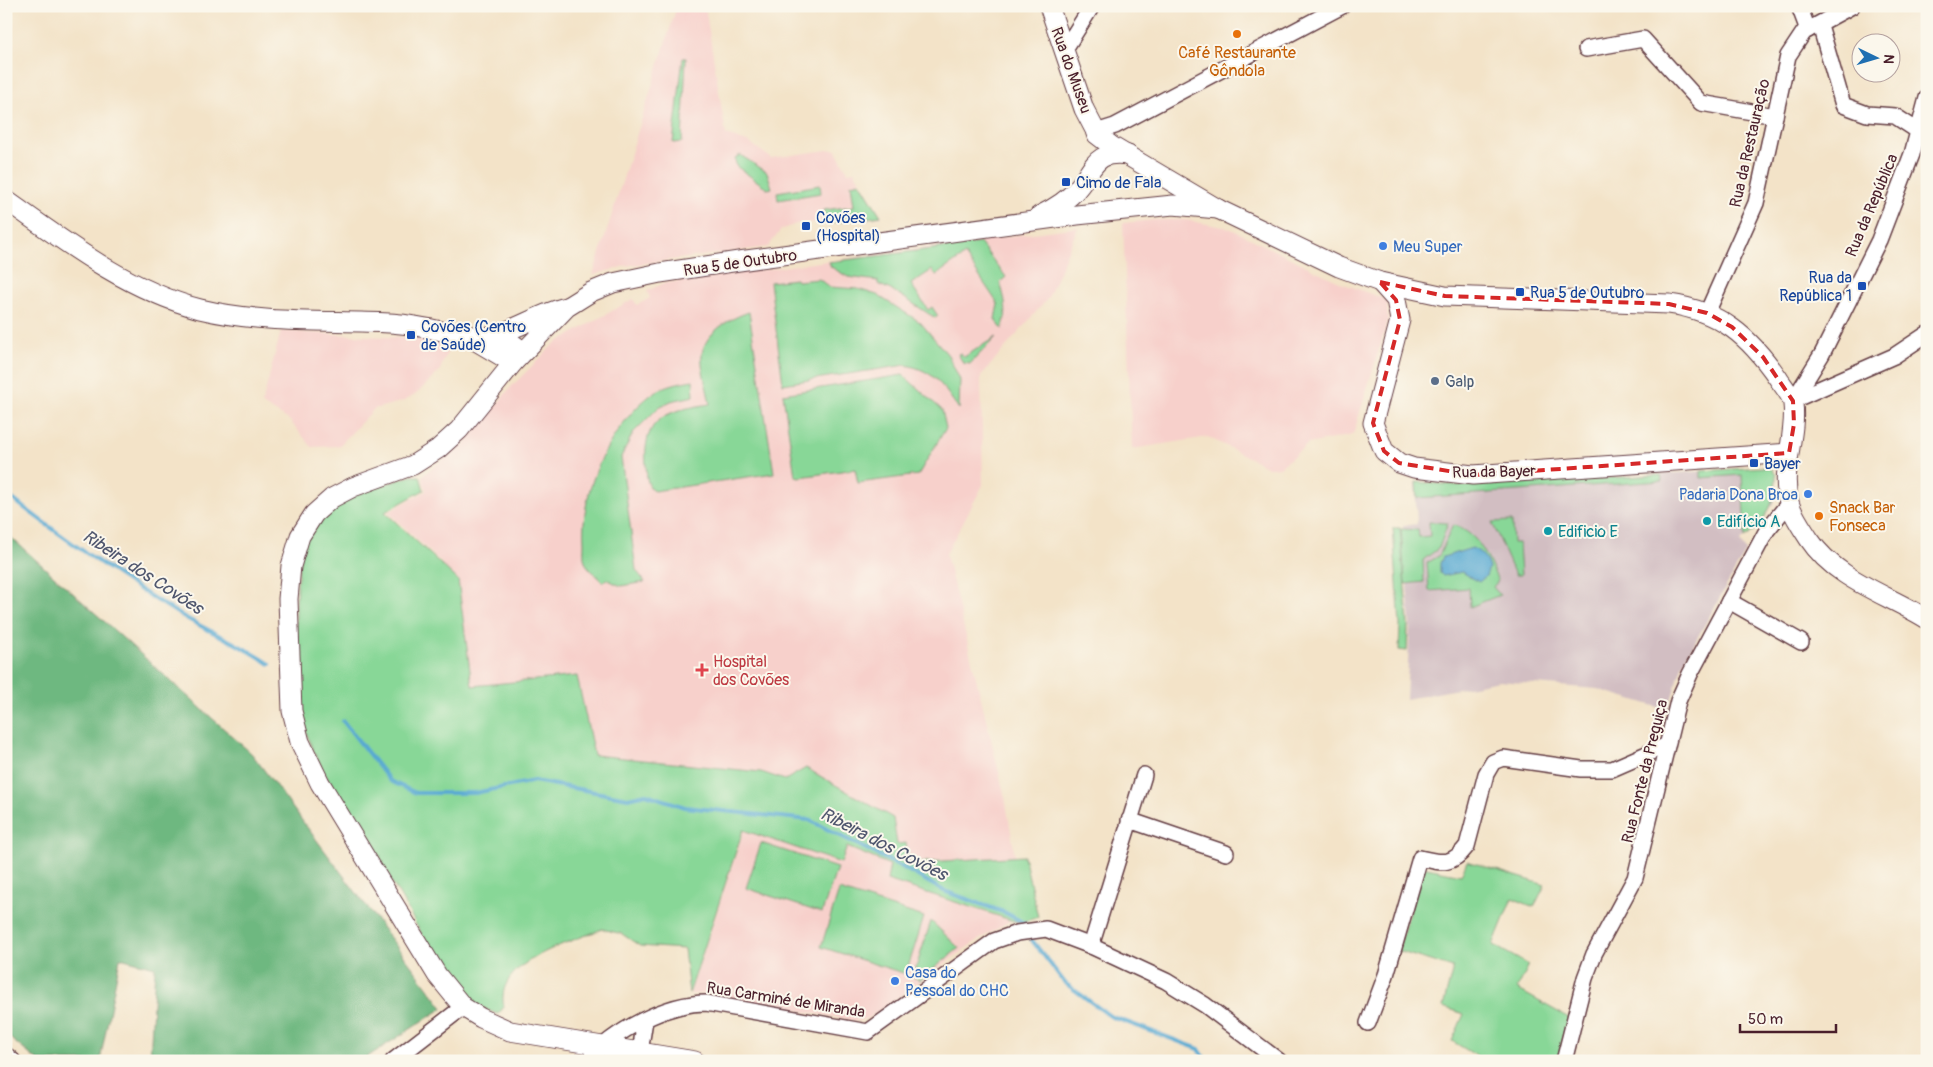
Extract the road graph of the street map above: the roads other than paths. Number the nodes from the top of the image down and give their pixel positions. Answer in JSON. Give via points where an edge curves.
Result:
{"nodes":[{"id":1,"x":1049,"y":6,"type":"edge"},
{"id":2,"x":1092,"y":6,"type":"edge"},
{"id":3,"x":1342,"y":6,"type":"edge"},
{"id":4,"x":1799,"y":6,"type":"edge"},
{"id":5,"x":1852,"y":6,"type":"edge"},
{"id":6,"x":1814,"y":28,"type":"junction"},
{"id":7,"x":1065,"y":49,"type":"junction"},
{"id":8,"x":1586,"y":49,"type":"dead end"},
{"id":9,"x":1927,"y":98,"type":"edge"},
{"id":10,"x":1775,"y":116,"type":"junction"},
{"id":11,"x":1918,"y":131,"type":"junction"},
{"id":12,"x":1096,"y":133,"type":"junction"},
{"id":13,"x":1128,"y":155,"type":"junction"},
{"id":14,"x":1093,"y":164,"type":"junction"},
{"id":15,"x":1160,"y":174,"type":"junction"},
{"id":16,"x":1079,"y":186,"type":"junction"},
{"id":17,"x":6,"y":200,"type":"edge"},
{"id":18,"x":1152,"y":207,"type":"junction"},
{"id":19,"x":1218,"y":209,"type":"junction"},
{"id":20,"x":1092,"y":213,"type":"junction"},
{"id":21,"x":1026,"y":222,"type":"junction"},
{"id":22,"x":1380,"y":282,"type":"junction"},
{"id":23,"x":1433,"y":294,"type":"junction"},
{"id":24,"x":567,"y":307,"type":"junction"},
{"id":25,"x":1707,"y":313,"type":"junction"},
{"id":26,"x":1400,"y":320,"type":"junction"},
{"id":27,"x":1927,"y":334,"type":"edge"},
{"id":28,"x":466,"y":336,"type":"junction"},
{"id":29,"x":490,"y":336,"type":"junction"},
{"id":30,"x":518,"y":357,"type":"junction"},
{"id":31,"x":1793,"y":401,"type":"junction"},
{"id":32,"x":1789,"y":453,"type":"junction"},
{"id":33,"x":1789,"y":503,"type":"junction"},
{"id":34,"x":1729,"y":601,"type":"junction"},
{"id":35,"x":1927,"y":619,"type":"edge"},
{"id":36,"x":1801,"y":642,"type":"dead end"},
{"id":37,"x":1667,"y":745,"type":"junction"},
{"id":38,"x":1144,"y":775,"type":"dead end"},
{"id":39,"x":1129,"y":820,"type":"junction"},
{"id":40,"x":1226,"y":853,"type":"dead end"},
{"id":41,"x":1091,"y":946,"type":"junction"},
{"id":42,"x":463,"y":1007,"type":"junction"},
{"id":43,"x":645,"y":1020,"type":"junction"},
{"id":44,"x":1368,"y":1023,"type":"dead end"},
{"id":45,"x":601,"y":1046,"type":"junction"},
{"id":46,"x":640,"y":1052,"type":"junction"},
{"id":47,"x":6,"y":1055,"type":"edge"},
{"id":48,"x":13,"y":1061,"type":"edge"},
{"id":49,"x":394,"y":1061,"type":"edge"},
{"id":50,"x":588,"y":1061,"type":"edge"},
{"id":51,"x":695,"y":1061,"type":"edge"},
{"id":52,"x":1279,"y":1061,"type":"edge"},
{"id":53,"x":1564,"y":1061,"type":"edge"}],
"edges":[{"from":1,"to":7,"type":"street","name":"Rua do Museu"},
{"from":2,"to":7,"type":"street"},
{"from":3,"to":12,"type":"street"},
{"from":4,"to":6,"type":"street"},
{"from":5,"to":6,"type":"street","name":"Rua da Restauração"},
{"from":6,"to":10,"type":"street","name":"Rua da Restauração","via":[[1804,32],[1788,56]]},
{"from":6,"to":11,"type":"street","via":[[1843,105],[1866,114],[1895,116]]},
{"from":7,"to":12,"type":"street","name":"Rua do Museu","via":[[1084,109]]},
{"from":8,"to":10,"type":"street","via":[[1642,39],[1701,103]]},
{"from":9,"to":11,"type":"street","name":"Rua da República"},
{"from":10,"to":25,"type":"street","name":"Rua da Restauração","via":[[1756,203]]},
{"from":11,"to":31,"type":"street","name":"Rua da República","via":[[1878,240],[1822,354]]},
{"from":12,"to":13,"type":"street"},
{"from":12,"to":14,"type":"street"},
{"from":13,"to":14,"type":"street","via":[[1106,155]]},
{"from":13,"to":15,"type":"street"},
{"from":14,"to":16,"type":"street"},
{"from":15,"to":18,"type":"street","via":[[1164,191]]},
{"from":15,"to":19,"type":"street"},
{"from":16,"to":20,"type":"street","via":[[1080,197]]},
{"from":16,"to":21,"type":"street","name":"Rua 5 de Outubro","via":[[1064,201]]},
{"from":17,"to":28,"type":"street","via":[[134,285],[200,309],[283,321],[412,325]]},
{"from":18,"to":19,"type":"street","via":[[1187,205]]},
{"from":18,"to":20,"type":"street"},
{"from":19,"to":22,"type":"street","via":[[1339,267]]},
{"from":20,"to":21,"type":"street","name":"Rua 5 de Outubro"},
{"from":21,"to":24,"type":"street","name":"Rua 5 de Outubro","via":[[643,276],[613,283]]},
{"from":22,"to":23,"type":"street"},
{"from":22,"to":26,"type":"street","via":[[1396,300]]},
{"from":23,"to":25,"type":"street","via":[[1669,304]]},
{"from":23,"to":26,"type":"street","via":[[1413,303]]},
{"from":24,"to":29,"type":"street","via":[[544,313],[509,332]]},
{"from":24,"to":30,"type":"street","name":"Rua 5 de Outubro"},
{"from":25,"to":31,"type":"street","via":[[1732,327],[1763,357]]},
{"from":26,"to":32,"type":"street","name":"Rua da Bayer","via":[[1373,424],[1384,451],[1399,463],[1414,468],[1472,475]]},
{"from":27,"to":31,"type":"street","via":[[1894,356]]},
{"from":28,"to":29,"type":"street"},
{"from":28,"to":30,"type":"street"},
{"from":29,"to":30,"type":"street","via":[[512,342]]},
{"from":30,"to":42,"type":"street","name":"Rua 5 de Outubro","via":[[459,430],[438,449],[413,465],[332,498],[314,514],[300,536],[291,566],[288,599],[292,711],[300,742],[320,783],[432,966]]},
{"from":31,"to":32,"type":"street","via":[[1794,424]]},
{"from":32,"to":33,"type":"street"},
{"from":33,"to":34,"type":"street","name":"Rua Fonte da Preguiça","via":[[1767,530]]},
{"from":33,"to":35,"type":"street","via":[[1809,539],[1833,567]]},
{"from":34,"to":36,"type":"street"},
{"from":34,"to":37,"type":"street","name":"Rua Fonte da Preguiça","via":[[1678,701]]},
{"from":37,"to":44,"type":"street","via":[[1612,769],[1581,769],[1503,758],[1493,762],[1486,774],[1467,846],[1451,861],[1440,863],[1420,858],[1386,975]]},
{"from":37,"to":53,"type":"street","name":"Rua Fonte da Preguiça","via":[[1635,878],[1591,962]]},
{"from":38,"to":39,"type":"street"},
{"from":39,"to":40,"type":"street"},
{"from":39,"to":41,"type":"street"},
{"from":41,"to":43,"type":"street","name":"Rua Carminé de Miranda","via":[[1046,929],[1017,933],[994,941],[868,1032],[706,1003],[677,1006]]},
{"from":41,"to":52,"type":"street","name":"Rua Carminé de Miranda","via":[[1166,980]]},
{"from":42,"to":45,"type":"street","via":[[510,1031]]},
{"from":42,"to":49,"type":"street"},
{"from":43,"to":45,"type":"street","name":"Rua Carminé de Miranda"},
{"from":43,"to":46,"type":"street"},
{"from":45,"to":46,"type":"street"},
{"from":45,"to":50,"type":"street","name":"Rua Carminé de Miranda"},
{"from":46,"to":51,"type":"street"},
{"from":47,"to":48,"type":"street"}]}
